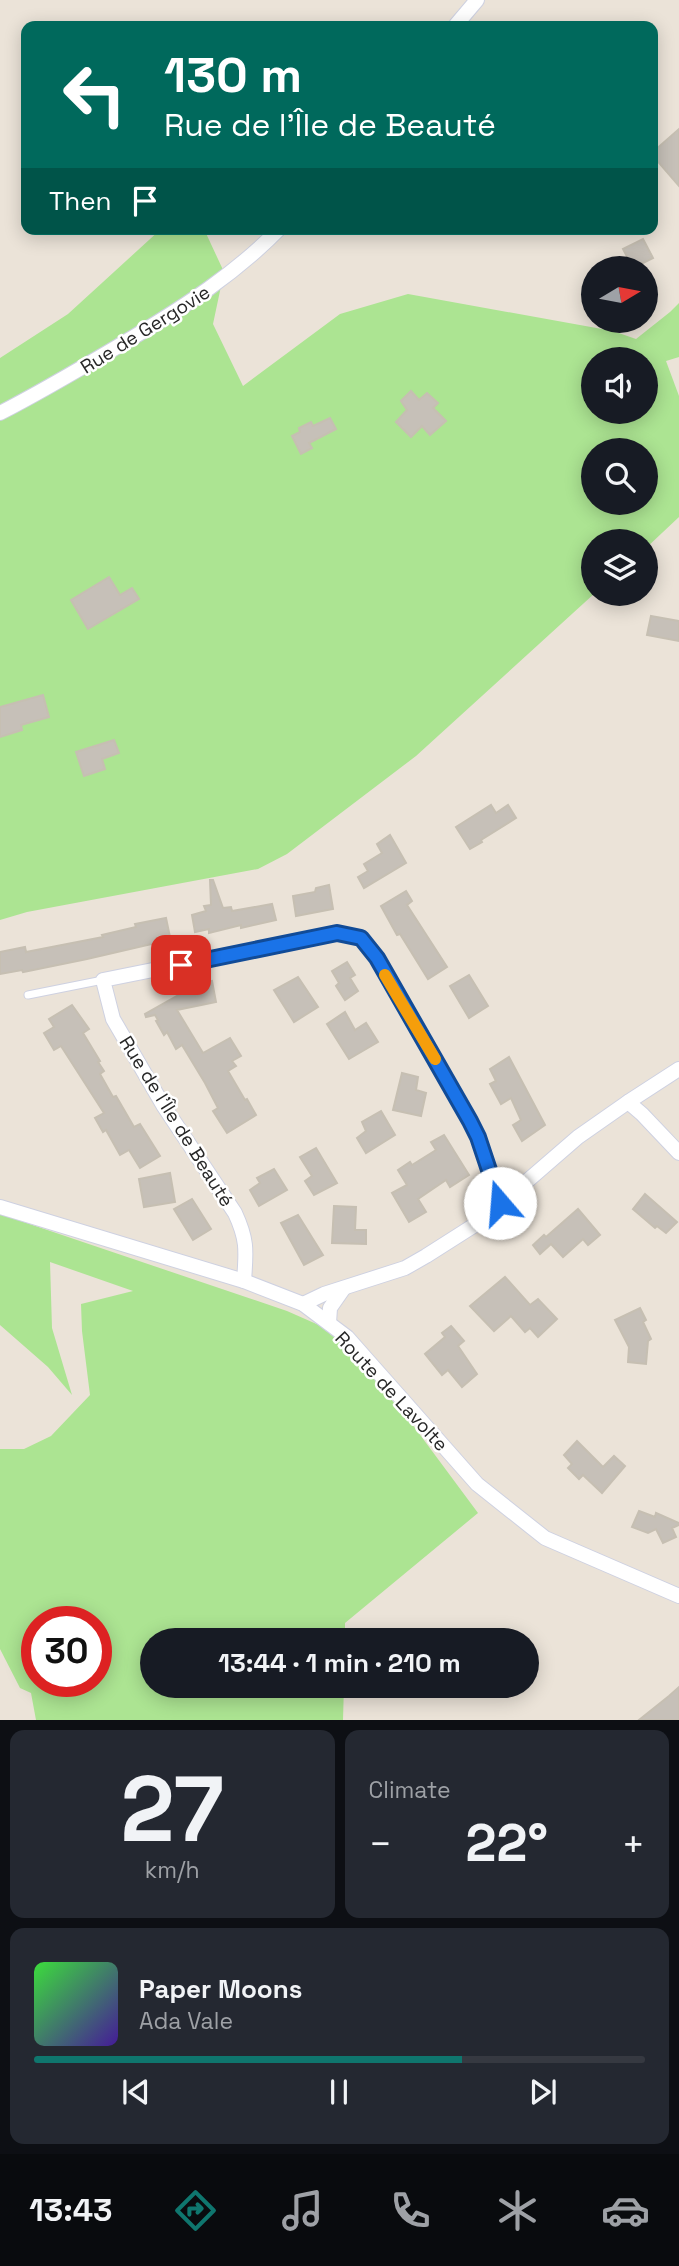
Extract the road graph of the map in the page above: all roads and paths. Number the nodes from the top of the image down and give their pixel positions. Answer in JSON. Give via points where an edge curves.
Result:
{"nodes":[{"id":1,"x":477,"y":0,"type":"edge"},
{"id":2,"x":459,"y":21,"type":"edge"},
{"id":3,"x":273,"y":235,"type":"edge"},
{"id":4,"x":0,"y":413,"type":"edge"},
{"id":5,"x":103,"y":980,"type":"junction"},
{"id":6,"x":28,"y":995,"type":"dead end"},
{"id":7,"x":679,"y":1069,"type":"edge"},
{"id":8,"x":628,"y":1102,"type":"junction"},
{"id":9,"x":679,"y":1153,"type":"edge"},
{"id":10,"x":500,"y":1203,"type":"junction"},
{"id":11,"x":0,"y":1207,"type":"edge"},
{"id":12,"x":244,"y":1281,"type":"junction"},
{"id":13,"x":345,"y":1287,"type":"junction"},
{"id":14,"x":303,"y":1304,"type":"junction"},
{"id":15,"x":329,"y":1323,"type":"junction"},
{"id":16,"x":679,"y":1596,"type":"edge"}],
"edges":[{"from":1,"to":2,"type":"street"},
{"from":3,"to":4,"type":"street","name":"Rue de Gergovie","via":[[218,284]]},
{"from":5,"to":6,"type":"lane"},
{"from":5,"to":10,"type":"street","via":[[337,933],[361,938],[377,958],[470,1121]]},
{"from":5,"to":12,"type":"street","name":"Rue de l'Île de Beauté","via":[[113,1019],[244,1232]]},
{"from":7,"to":8,"type":"street"},
{"from":8,"to":9,"type":"street"},
{"from":8,"to":10,"type":"street","via":[[565,1147]]},
{"from":10,"to":13,"type":"street","via":[[481,1221],[405,1268]]},
{"from":11,"to":12,"type":"street","name":"Route de Lavolte"},
{"from":12,"to":14,"type":"street","name":"Route de Lavolte"},
{"from":13,"to":14,"type":"street"},
{"from":13,"to":15,"type":"street","via":[[330,1308]]},
{"from":14,"to":15,"type":"street","name":"Route de Lavolte"},
{"from":15,"to":16,"type":"street","name":"Route de Lavolte","via":[[347,1337],[499,1504],[545,1538]]}]}
